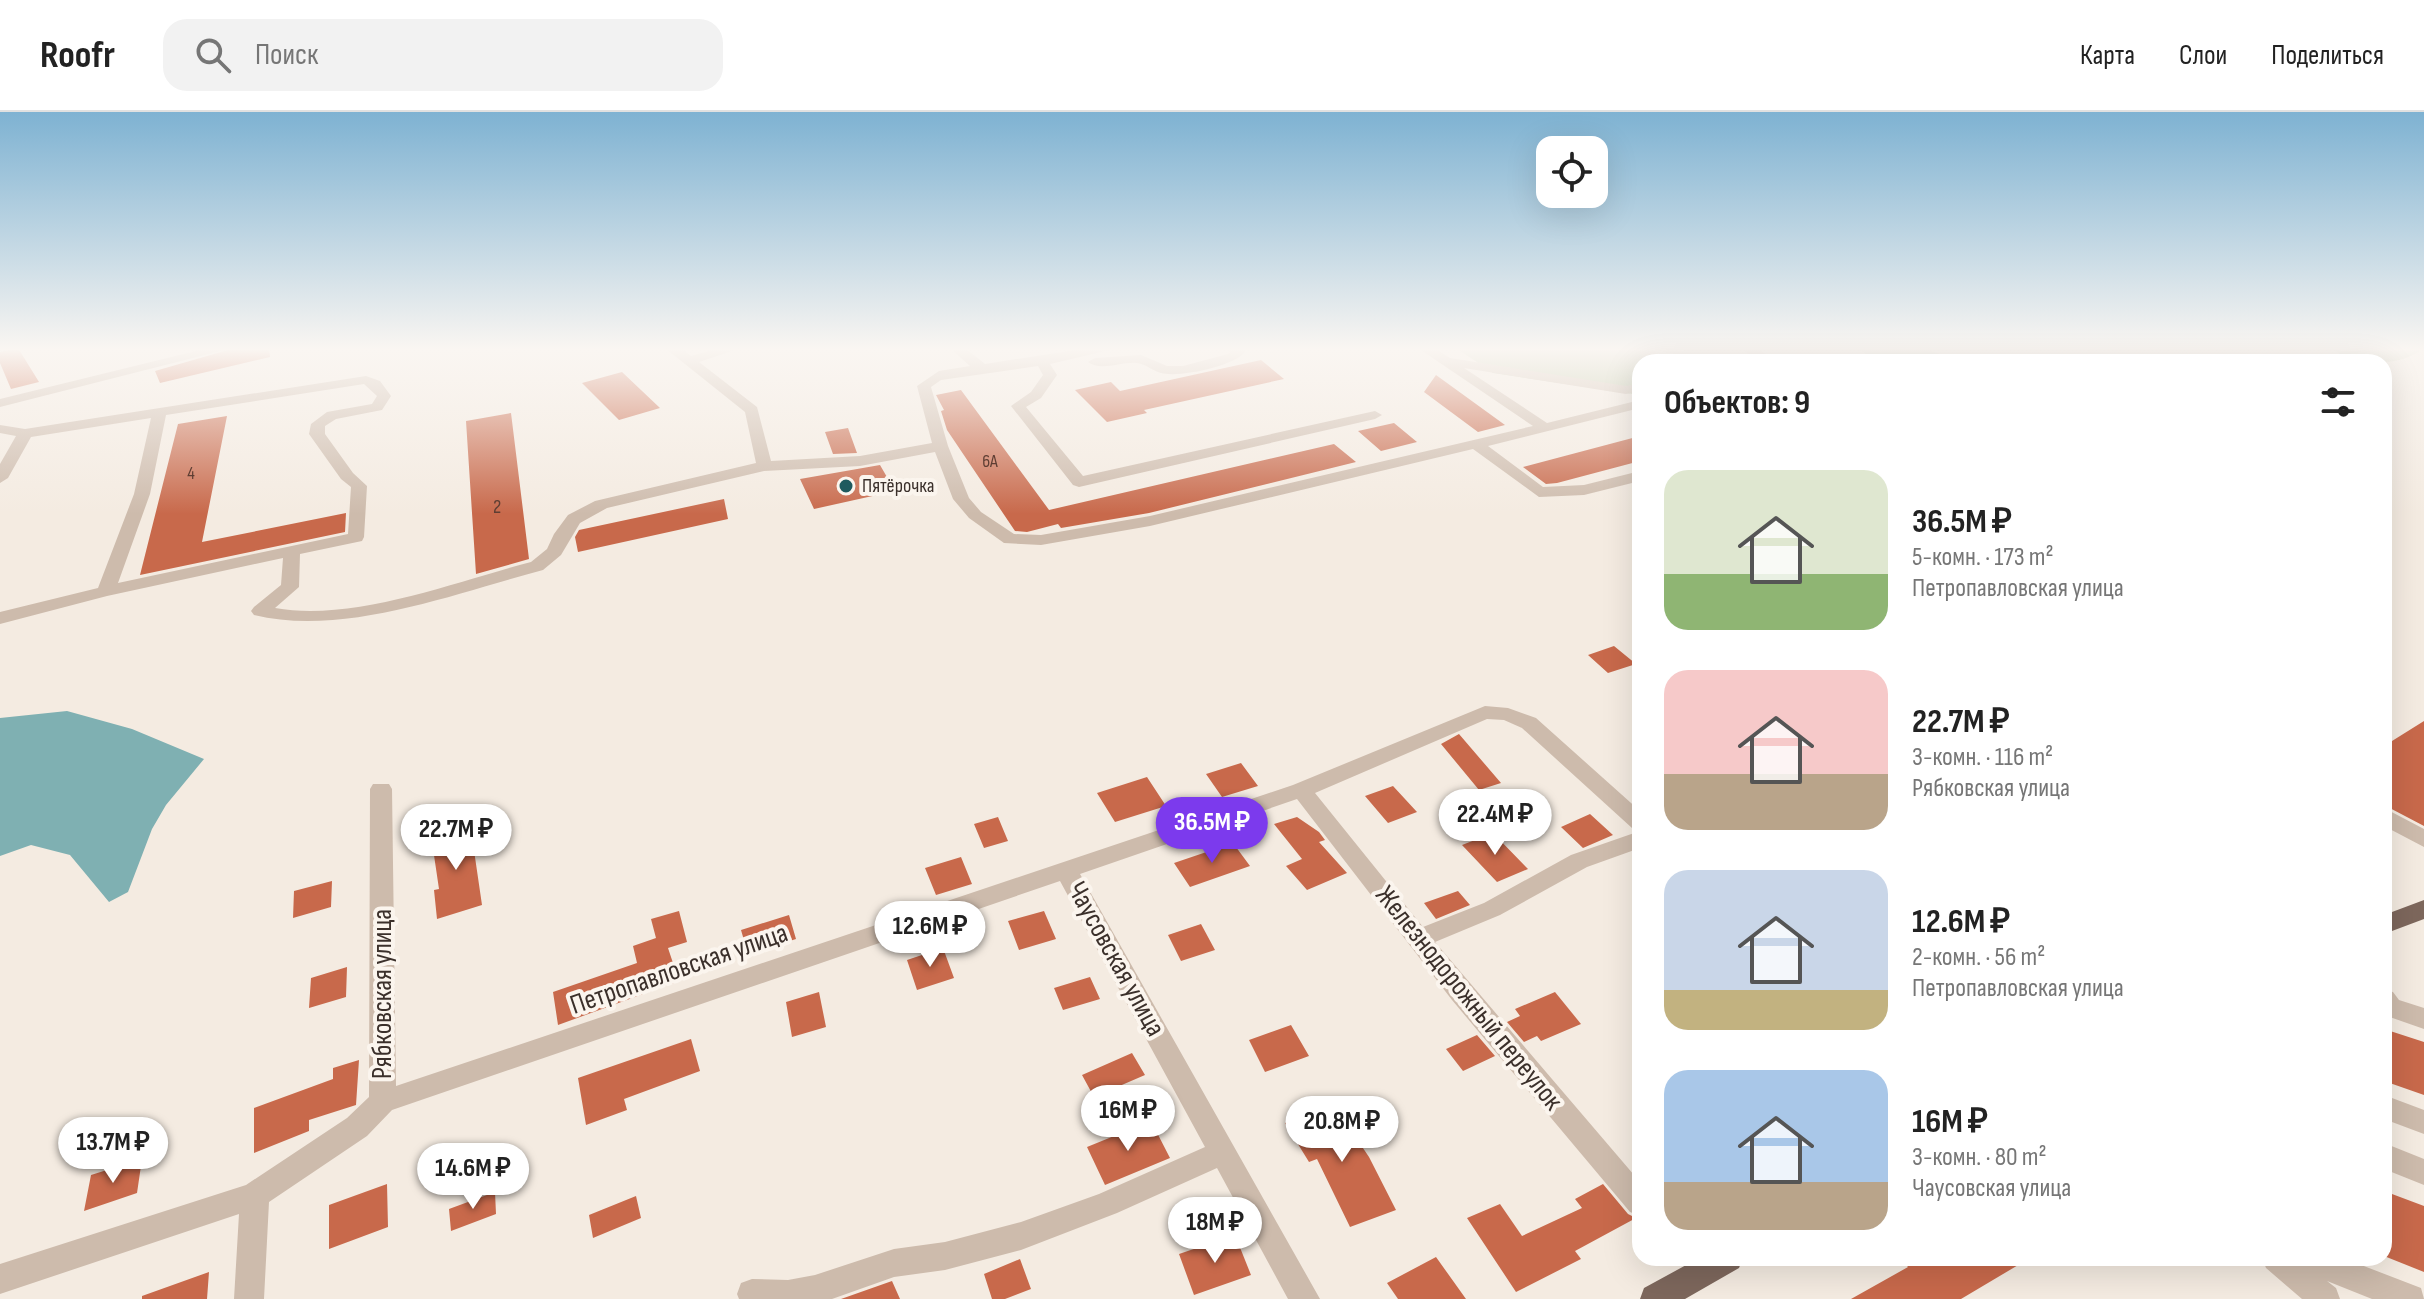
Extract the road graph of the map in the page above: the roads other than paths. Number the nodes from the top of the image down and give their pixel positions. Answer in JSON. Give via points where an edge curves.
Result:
{"nodes":[{"id":1,"x":219,"y":403,"type":"edge"},
{"id":2,"x":379,"y":403,"type":"edge"},
{"id":3,"x":744,"y":403,"type":"edge"},
{"id":4,"x":929,"y":403,"type":"edge"},
{"id":5,"x":1022,"y":403,"type":"edge"},
{"id":6,"x":1508,"y":403,"type":"edge"},
{"id":7,"x":1632,"y":406,"type":"edge"},
{"id":8,"x":159,"y":413,"type":"junction"},
{"id":9,"x":1375,"y":415,"type":"dead end"},
{"id":10,"x":1545,"y":428,"type":"junction"},
{"id":11,"x":0,"y":429,"type":"edge"},
{"id":12,"x":25,"y":433,"type":"junction"},
{"id":13,"x":1476,"y":444,"type":"junction"},
{"id":14,"x":940,"y":446,"type":"junction"},
{"id":15,"x":764,"y":466,"type":"junction"},
{"id":16,"x":0,"y":478,"type":"edge"},
{"id":17,"x":1632,"y":478,"type":"edge"},
{"id":18,"x":292,"y":551,"type":"junction"},
{"id":19,"x":106,"y":591,"type":"junction"},
{"id":20,"x":0,"y":618,"type":"edge"},
{"id":21,"x":381,"y":789,"type":"dead end"},
{"id":22,"x":1301,"y":790,"type":"junction"},
{"id":23,"x":1632,"y":816,"type":"edge"},
{"id":24,"x":2392,"y":821,"type":"edge"},
{"id":25,"x":2424,"y":839,"type":"edge"},
{"id":26,"x":1632,"y":842,"type":"edge"},
{"id":27,"x":1066,"y":870,"type":"junction"},
{"id":28,"x":2424,"y":909,"type":"edge"},
{"id":29,"x":2392,"y":922,"type":"edge"},
{"id":30,"x":1419,"y":939,"type":"junction"},
{"id":31,"x":2392,"y":1008,"type":"edge"},
{"id":32,"x":2424,"y":1019,"type":"edge"},
{"id":33,"x":383,"y":1102,"type":"junction"},
{"id":34,"x":2392,"y":1110,"type":"edge"},
{"id":35,"x":2424,"y":1122,"type":"edge"},
{"id":36,"x":1223,"y":1152,"type":"junction"},
{"id":37,"x":2392,"y":1159,"type":"edge"},
{"id":38,"x":2424,"y":1172,"type":"edge"},
{"id":39,"x":1632,"y":1194,"type":"edge"},
{"id":40,"x":255,"y":1195,"type":"junction"},
{"id":41,"x":1694,"y":1266,"type":"edge"},
{"id":42,"x":2286,"y":1266,"type":"edge"},
{"id":43,"x":2326,"y":1266,"type":"edge"},
{"id":44,"x":0,"y":1279,"type":"edge"},
{"id":45,"x":752,"y":1294,"type":"dead end"},
{"id":46,"x":249,"y":1299,"type":"edge"},
{"id":47,"x":1305,"y":1299,"type":"edge"},
{"id":48,"x":1655,"y":1299,"type":"edge"},
{"id":49,"x":2325,"y":1299,"type":"edge"},
{"id":50,"x":2410,"y":1299,"type":"edge"}],
"edges":[{"from":1,"to":8,"type":"street"},
{"from":2,"to":18,"type":"street","via":[[332,415],[318,424],[317,434],[359,486],[356,537]]},
{"from":3,"to":15,"type":"street","via":[[752,410]]},
{"from":4,"to":14,"type":"street"},
{"from":5,"to":9,"type":"street","via":[[1018,406],[1079,482]]},
{"from":6,"to":10,"type":"street"},
{"from":7,"to":10,"type":"street"},
{"from":8,"to":12,"type":"street"},
{"from":8,"to":19,"type":"street","via":[[142,494]]},
{"from":10,"to":13,"type":"street"},
{"from":11,"to":12,"type":"street"},
{"from":12,"to":16,"type":"street"},
{"from":13,"to":14,"type":"street","via":[[1150,521],[1041,540],[1010,539],[975,515],[961,499]]},
{"from":13,"to":17,"type":"street","via":[[1539,492],[1584,490]]},
{"from":14,"to":15,"type":"street","via":[[860,461]]},
{"from":15,"to":18,"type":"street","via":[[601,504],[574,519],[555,551],[537,566],[354,611],[325,616],[260,611],[290,587]]},
{"from":18,"to":19,"type":"street"},
{"from":19,"to":20,"type":"street"},
{"from":21,"to":33,"type":"street","name":"Рябковская улица"},
{"from":22,"to":23,"type":"street","name":"Петропавловская улица","via":[[1485,712],[1529,723]]},
{"from":22,"to":27,"type":"street","name":"Петропавловская улица"},
{"from":22,"to":30,"type":"street","name":"Железнодорожный переулок"},
{"from":24,"to":25,"type":"street"},
{"from":26,"to":30,"type":"street","via":[[1579,861],[1492,909]]},
{"from":27,"to":33,"type":"street","name":"Петропавловская улица"},
{"from":27,"to":36,"type":"street","name":"Чаусовская улица"},
{"from":28,"to":29,"type":"main road"},
{"from":30,"to":39,"type":"street","name":"Железнодорожный переулок"},
{"from":31,"to":32,"type":"street"},
{"from":33,"to":40,"type":"street","name":"Петропавловская улица","via":[[357,1127]]},
{"from":34,"to":35,"type":"street"},
{"from":36,"to":45,"type":"street","via":[[1021,1236],[894,1263],[815,1290]]},
{"from":36,"to":47,"type":"street","name":"Чаусовская улица"},
{"from":37,"to":38,"type":"street"},
{"from":40,"to":44,"type":"street","name":"Петропавловская улица"},
{"from":40,"to":46,"type":"street"},
{"from":41,"to":48,"type":"main road"},
{"from":42,"to":49,"type":"street"},
{"from":43,"to":50,"type":"street"}]}
